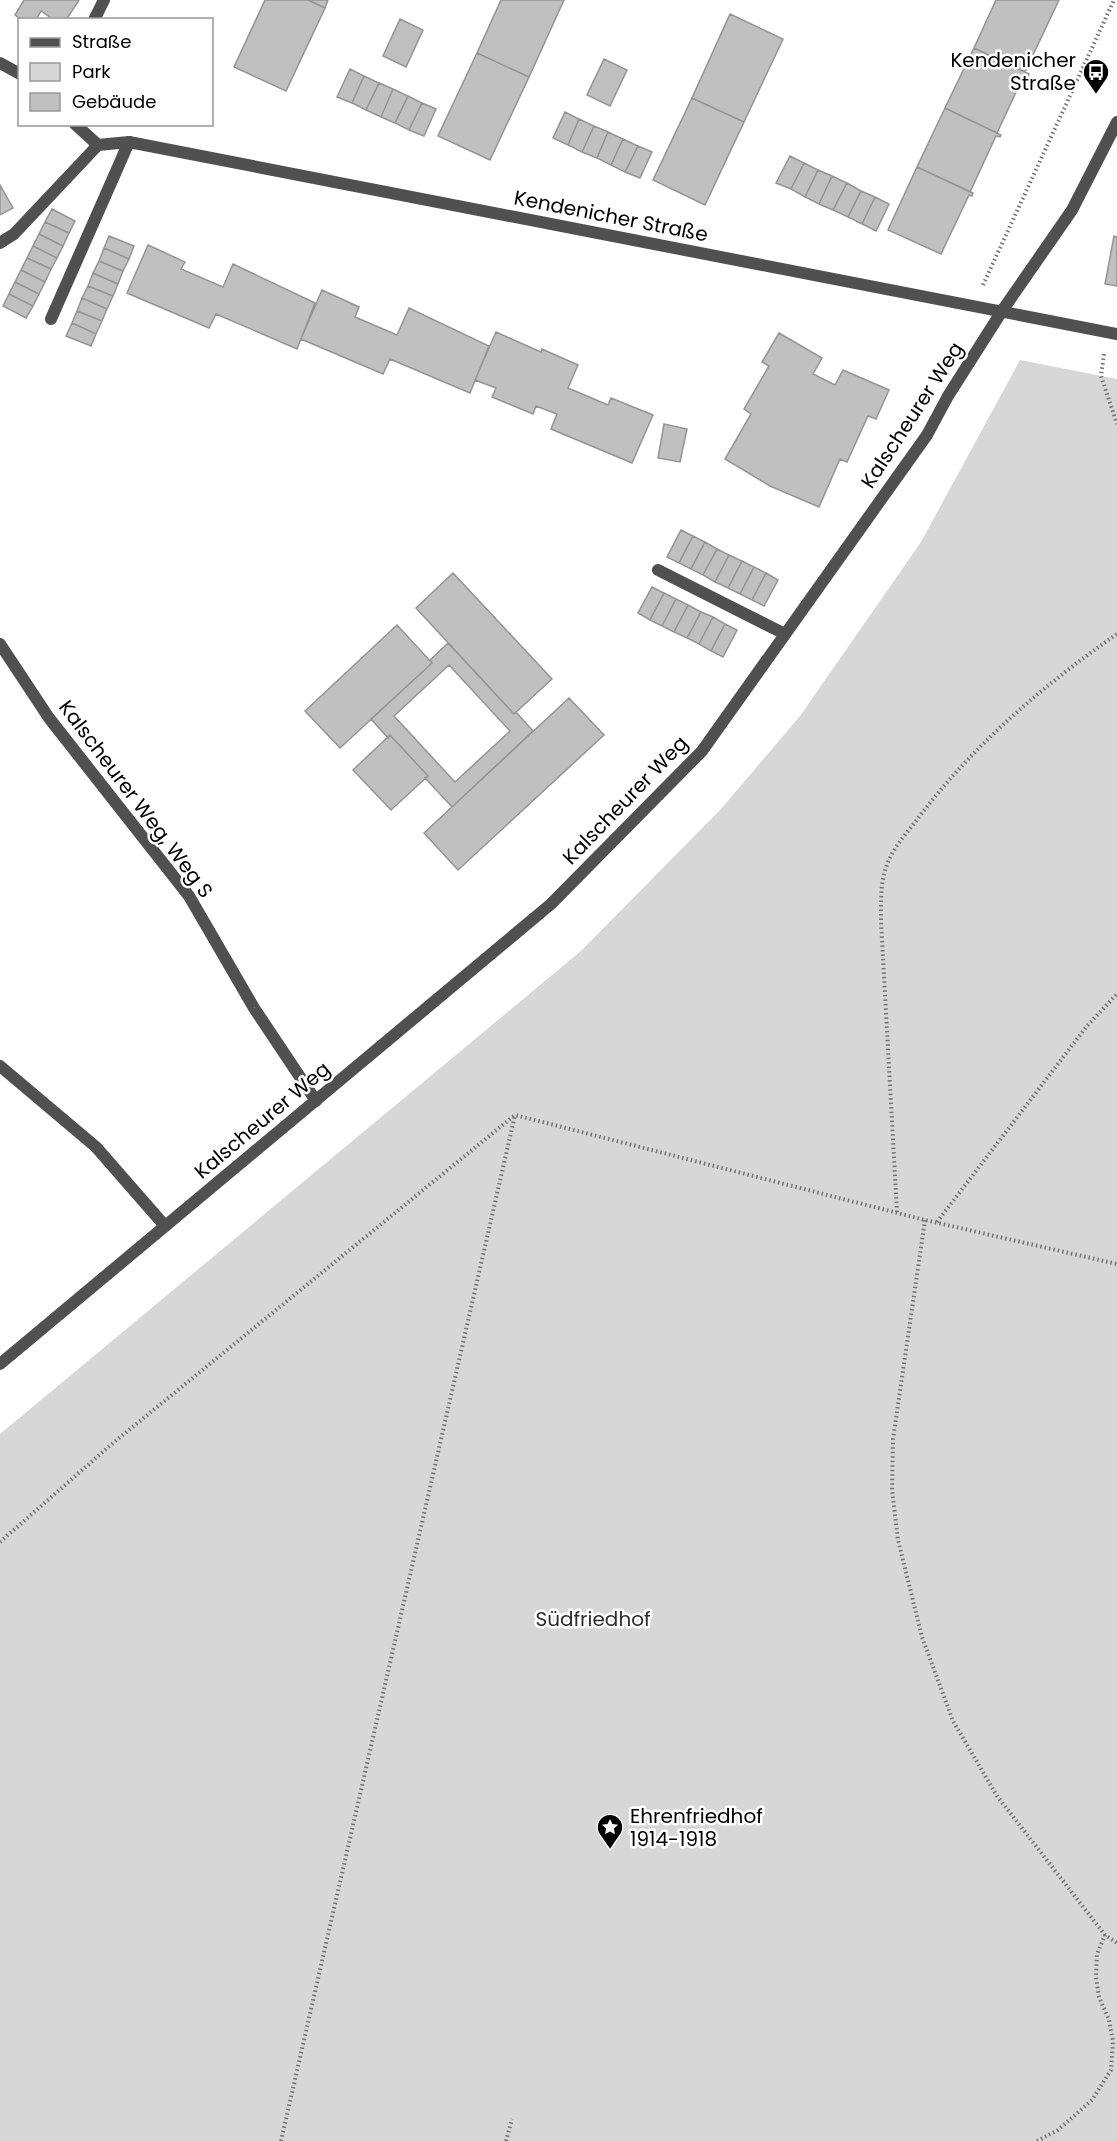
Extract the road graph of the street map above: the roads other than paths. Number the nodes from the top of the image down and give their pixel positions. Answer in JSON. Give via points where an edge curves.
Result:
{"nodes":[{"id":1,"x":104,"y":0,"type":"edge"},
{"id":2,"x":95,"y":18,"type":"edge"},
{"id":3,"x":0,"y":63,"type":"edge"},
{"id":4,"x":18,"y":73,"type":"edge"},
{"id":5,"x":1117,"y":122,"type":"edge"},
{"id":6,"x":77,"y":126,"type":"edge"},
{"id":7,"x":129,"y":142,"type":"junction"},
{"id":8,"x":98,"y":145,"type":"junction"},
{"id":9,"x":0,"y":243,"type":"edge"},
{"id":10,"x":1002,"y":311,"type":"junction"},
{"id":11,"x":51,"y":319,"type":"dead end"},
{"id":12,"x":1112,"y":333,"type":"edge"},
{"id":13,"x":658,"y":570,"type":"dead end"},
{"id":14,"x":785,"y":634,"type":"junction"},
{"id":15,"x":0,"y":644,"type":"edge"},
{"id":16,"x":0,"y":1066,"type":"edge"},
{"id":17,"x":316,"y":1101,"type":"junction"},
{"id":18,"x":165,"y":1226,"type":"junction"},
{"id":19,"x":0,"y":1364,"type":"edge"}],
"edges":[{"from":1,"to":2,"type":"street"},
{"from":3,"to":4,"type":"street"},
{"from":5,"to":10,"type":"street","name":"Kalscheurer Weg","via":[[1072,210]]},
{"from":6,"to":8,"type":"street"},
{"from":7,"to":8,"type":"street","name":"Kendenicher Straße"},
{"from":7,"to":10,"type":"street","name":"Kendenicher Straße"},
{"from":7,"to":11,"type":"street"},
{"from":8,"to":9,"type":"street","via":[[14,234]]},
{"from":10,"to":12,"type":"street","name":"Kendenicher Straße"},
{"from":10,"to":14,"type":"street","name":"Kalscheurer Weg","via":[[927,435]]},
{"from":13,"to":14,"type":"street"},
{"from":14,"to":17,"type":"street","name":"Kalscheurer Weg","via":[[702,751],[551,904]]},
{"from":15,"to":17,"type":"street","name":"Kalscheurer Weg, Weg S","via":[[49,718],[189,896],[254,1008]]},
{"from":16,"to":18,"type":"street","via":[[96,1147]]},
{"from":17,"to":18,"type":"street","name":"Kalscheurer Weg"},
{"from":18,"to":19,"type":"street","name":"Kalscheurer Weg"}]}
